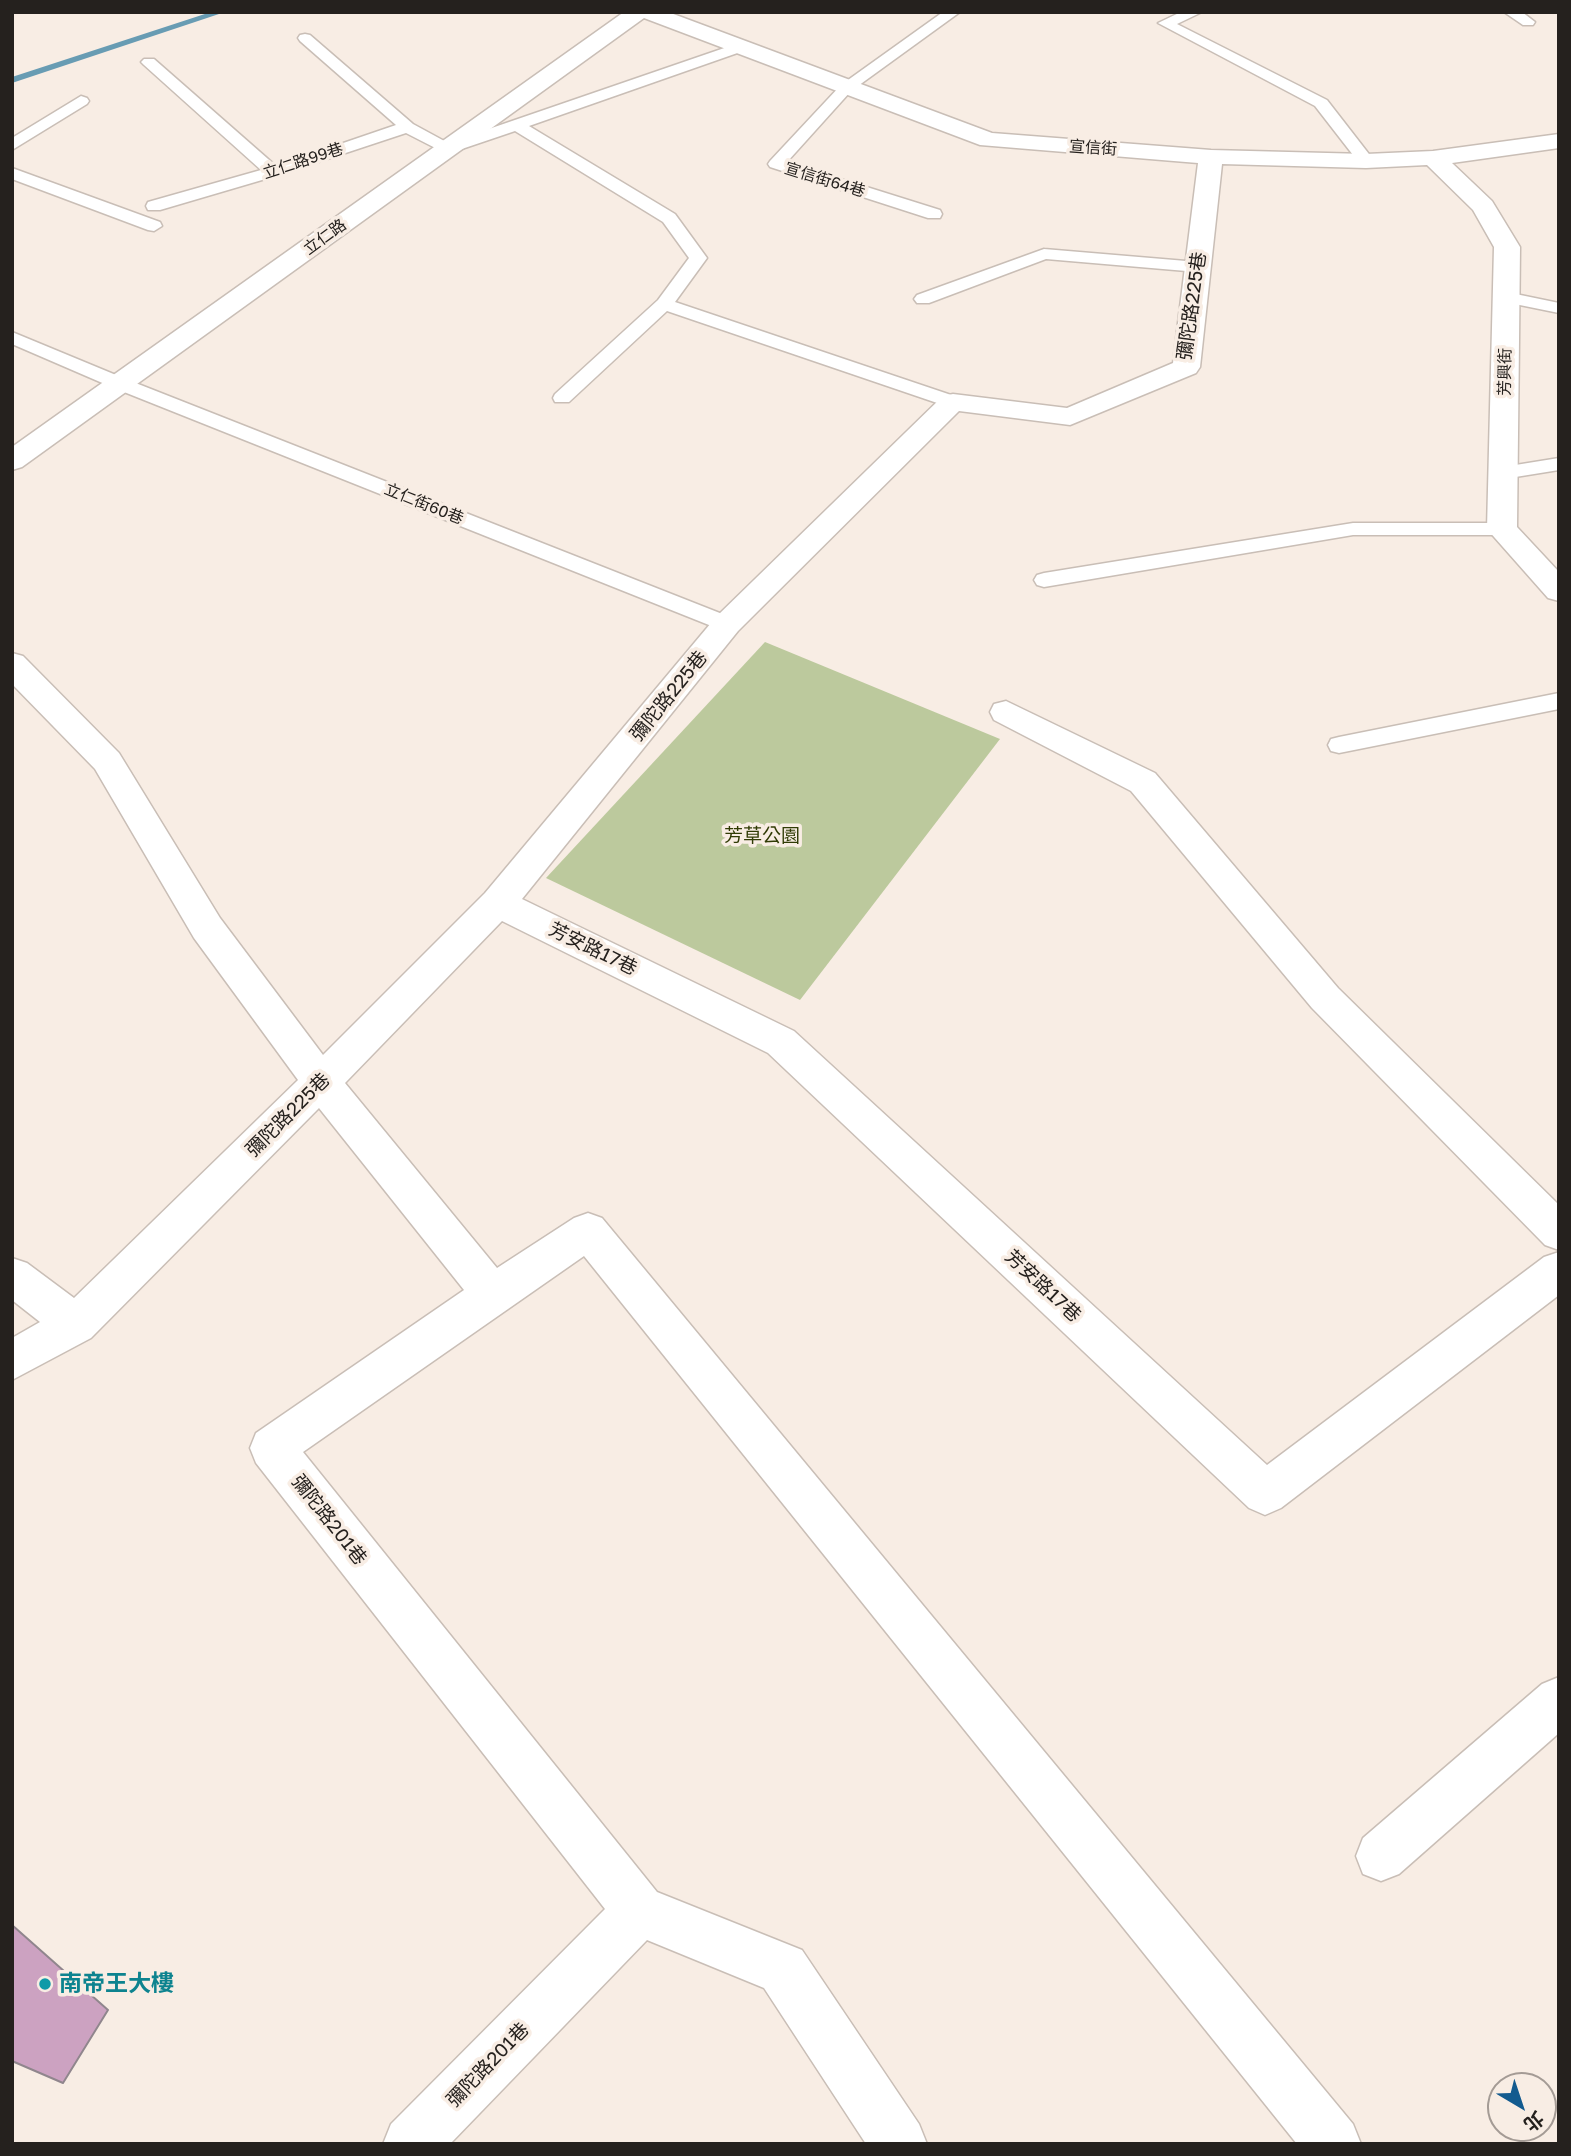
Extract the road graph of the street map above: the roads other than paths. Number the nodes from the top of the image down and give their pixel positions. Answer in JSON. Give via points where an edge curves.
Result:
{"nodes":[{"id":1,"x":638,"y":12,"type":"edge"},
{"id":2,"x":648,"y":12,"type":"edge"},
{"id":3,"x":953,"y":12,"type":"edge"},
{"id":4,"x":1195,"y":12,"type":"edge"},
{"id":5,"x":1511,"y":12,"type":"edge"},
{"id":6,"x":1528,"y":22,"type":"dead end"},
{"id":7,"x":305,"y":38,"type":"dead end"},
{"id":8,"x":741,"y":47,"type":"junction"},
{"id":9,"x":149,"y":62,"type":"dead end"},
{"id":10,"x":846,"y":88,"type":"junction"},
{"id":11,"x":81,"y":101,"type":"dead end"},
{"id":12,"x":517,"y":125,"type":"junction"},
{"id":13,"x":407,"y":127,"type":"junction"},
{"id":14,"x":1559,"y":141,"type":"edge"},
{"id":15,"x":12,"y":145,"type":"edge"},
{"id":16,"x":447,"y":149,"type":"junction"},
{"id":17,"x":1211,"y":156,"type":"junction"},
{"id":18,"x":1433,"y":158,"type":"junction"},
{"id":19,"x":1366,"y":161,"type":"junction"},
{"id":20,"x":273,"y":172,"type":"junction"},
{"id":21,"x":12,"y":173,"type":"edge"},
{"id":22,"x":154,"y":206,"type":"dead end"},
{"id":23,"x":934,"y":214,"type":"dead end"},
{"id":24,"x":154,"y":226,"type":"dead end"},
{"id":25,"x":1198,"y":267,"type":"junction"},
{"id":26,"x":1506,"y":297,"type":"junction"},
{"id":27,"x":923,"y":299,"type":"dead end"},
{"id":28,"x":664,"y":304,"type":"junction"},
{"id":29,"x":1559,"y":308,"type":"edge"},
{"id":30,"x":12,"y":337,"type":"edge"},
{"id":31,"x":121,"y":384,"type":"junction"},
{"id":32,"x":562,"y":398,"type":"dead end"},
{"id":33,"x":953,"y":402,"type":"junction"},
{"id":34,"x":12,"y":461,"type":"edge"},
{"id":35,"x":1559,"y":464,"type":"edge"},
{"id":36,"x":1503,"y":473,"type":"junction"},
{"id":37,"x":1502,"y":529,"type":"junction"},
{"id":38,"x":1044,"y":580,"type":"dead end"},
{"id":39,"x":1559,"y":591,"type":"edge"},
{"id":40,"x":727,"y":624,"type":"junction"},
{"id":41,"x":12,"y":664,"type":"edge"},
{"id":42,"x":1559,"y":701,"type":"edge"},
{"id":43,"x":1006,"y":712,"type":"dead end"},
{"id":44,"x":1339,"y":744,"type":"dead end"},
{"id":45,"x":498,"y":902,"type":"junction"},
{"id":46,"x":321,"y":1082,"type":"junction"},
{"id":47,"x":1559,"y":1232,"type":"edge"},
{"id":48,"x":1559,"y":1270,"type":"edge"},
{"id":49,"x":12,"y":1276,"type":"edge"},
{"id":50,"x":492,"y":1294,"type":"junction"},
{"id":51,"x":76,"y":1324,"type":"junction"},
{"id":52,"x":12,"y":1360,"type":"edge"},
{"id":53,"x":1559,"y":1701,"type":"edge"},
{"id":54,"x":1381,"y":1856,"type":"dead end"},
{"id":55,"x":639,"y":1911,"type":"junction"},
{"id":56,"x":411,"y":2144,"type":"edge"},
{"id":57,"x":899,"y":2144,"type":"edge"},
{"id":58,"x":1333,"y":2144,"type":"edge"}],
"edges":[{"from":1,"to":16,"type":"street","name":"立仁路"},
{"from":2,"to":8,"type":"street","name":"宣信街"},
{"from":3,"to":10,"type":"lane"},
{"from":4,"to":19,"type":"lane","via":[[1165,23],[1321,103]]},
{"from":5,"to":6,"type":"lane"},
{"from":7,"to":13,"type":"lane"},
{"from":8,"to":10,"type":"street","name":"宣信街"},
{"from":8,"to":12,"type":"lane"},
{"from":9,"to":20,"type":"lane"},
{"from":10,"to":17,"type":"street","name":"宣信街","via":[[988,140]]},
{"from":10,"to":23,"type":"lane","name":"宣信街64巷","via":[[776,164]]},
{"from":11,"to":15,"type":"lane"},
{"from":12,"to":16,"type":"lane"},
{"from":12,"to":28,"type":"lane","via":[[669,218],[698,258]]},
{"from":13,"to":16,"type":"lane"},
{"from":13,"to":20,"type":"lane","name":"立仁路99巷"},
{"from":14,"to":18,"type":"street","name":"宣信街"},
{"from":16,"to":31,"type":"street","name":"立仁路"},
{"from":17,"to":19,"type":"street","name":"宣信街"},
{"from":17,"to":25,"type":"street","name":"彌陀路225巷"},
{"from":18,"to":19,"type":"street","name":"宣信街"},
{"from":18,"to":26,"type":"street","name":"芳興街","via":[[1483,206],[1507,247]]},
{"from":20,"to":22,"type":"lane","name":"立仁路99巷"},
{"from":21,"to":24,"type":"lane"},
{"from":25,"to":27,"type":"lane","via":[[1044,254]]},
{"from":25,"to":33,"type":"street","name":"彌陀路225巷","via":[[1186,368],[1070,417]]},
{"from":26,"to":29,"type":"lane"},
{"from":26,"to":36,"type":"street","name":"芳興街"},
{"from":28,"to":32,"type":"lane"},
{"from":28,"to":33,"type":"lane"},
{"from":30,"to":31,"type":"lane","name":"立仁街60巷"},
{"from":31,"to":34,"type":"street","name":"立仁路"},
{"from":31,"to":40,"type":"lane","name":"立仁街60巷"},
{"from":33,"to":40,"type":"street","name":"彌陀路225巷"},
{"from":35,"to":36,"type":"lane"},
{"from":36,"to":37,"type":"street","name":"芳興街"},
{"from":37,"to":38,"type":"lane","via":[[1353,529]]},
{"from":37,"to":39,"type":"street"},
{"from":40,"to":45,"type":"street","name":"彌陀路225巷"},
{"from":41,"to":46,"type":"street","via":[[107,761],[207,928]]},
{"from":42,"to":44,"type":"lane"},
{"from":43,"to":47,"type":"street","via":[[1143,782],[1325,998]]},
{"from":45,"to":46,"type":"street","name":"彌陀路225巷"},
{"from":45,"to":48,"type":"street","name":"芳安路17巷","via":[[781,1042],[1265,1493]]},
{"from":46,"to":50,"type":"street"},
{"from":46,"to":51,"type":"street","name":"彌陀路225巷"},
{"from":49,"to":51,"type":"street"},
{"from":50,"to":55,"type":"street","name":"彌陀路201巷","via":[[272,1448]]},
{"from":50,"to":58,"type":"street","via":[[588,1231]]},
{"from":51,"to":52,"type":"street","name":"彌陀路225巷"},
{"from":53,"to":54,"type":"street"},
{"from":55,"to":56,"type":"street","name":"彌陀路201巷"},
{"from":55,"to":57,"type":"street","via":[[783,1969]]}]}
